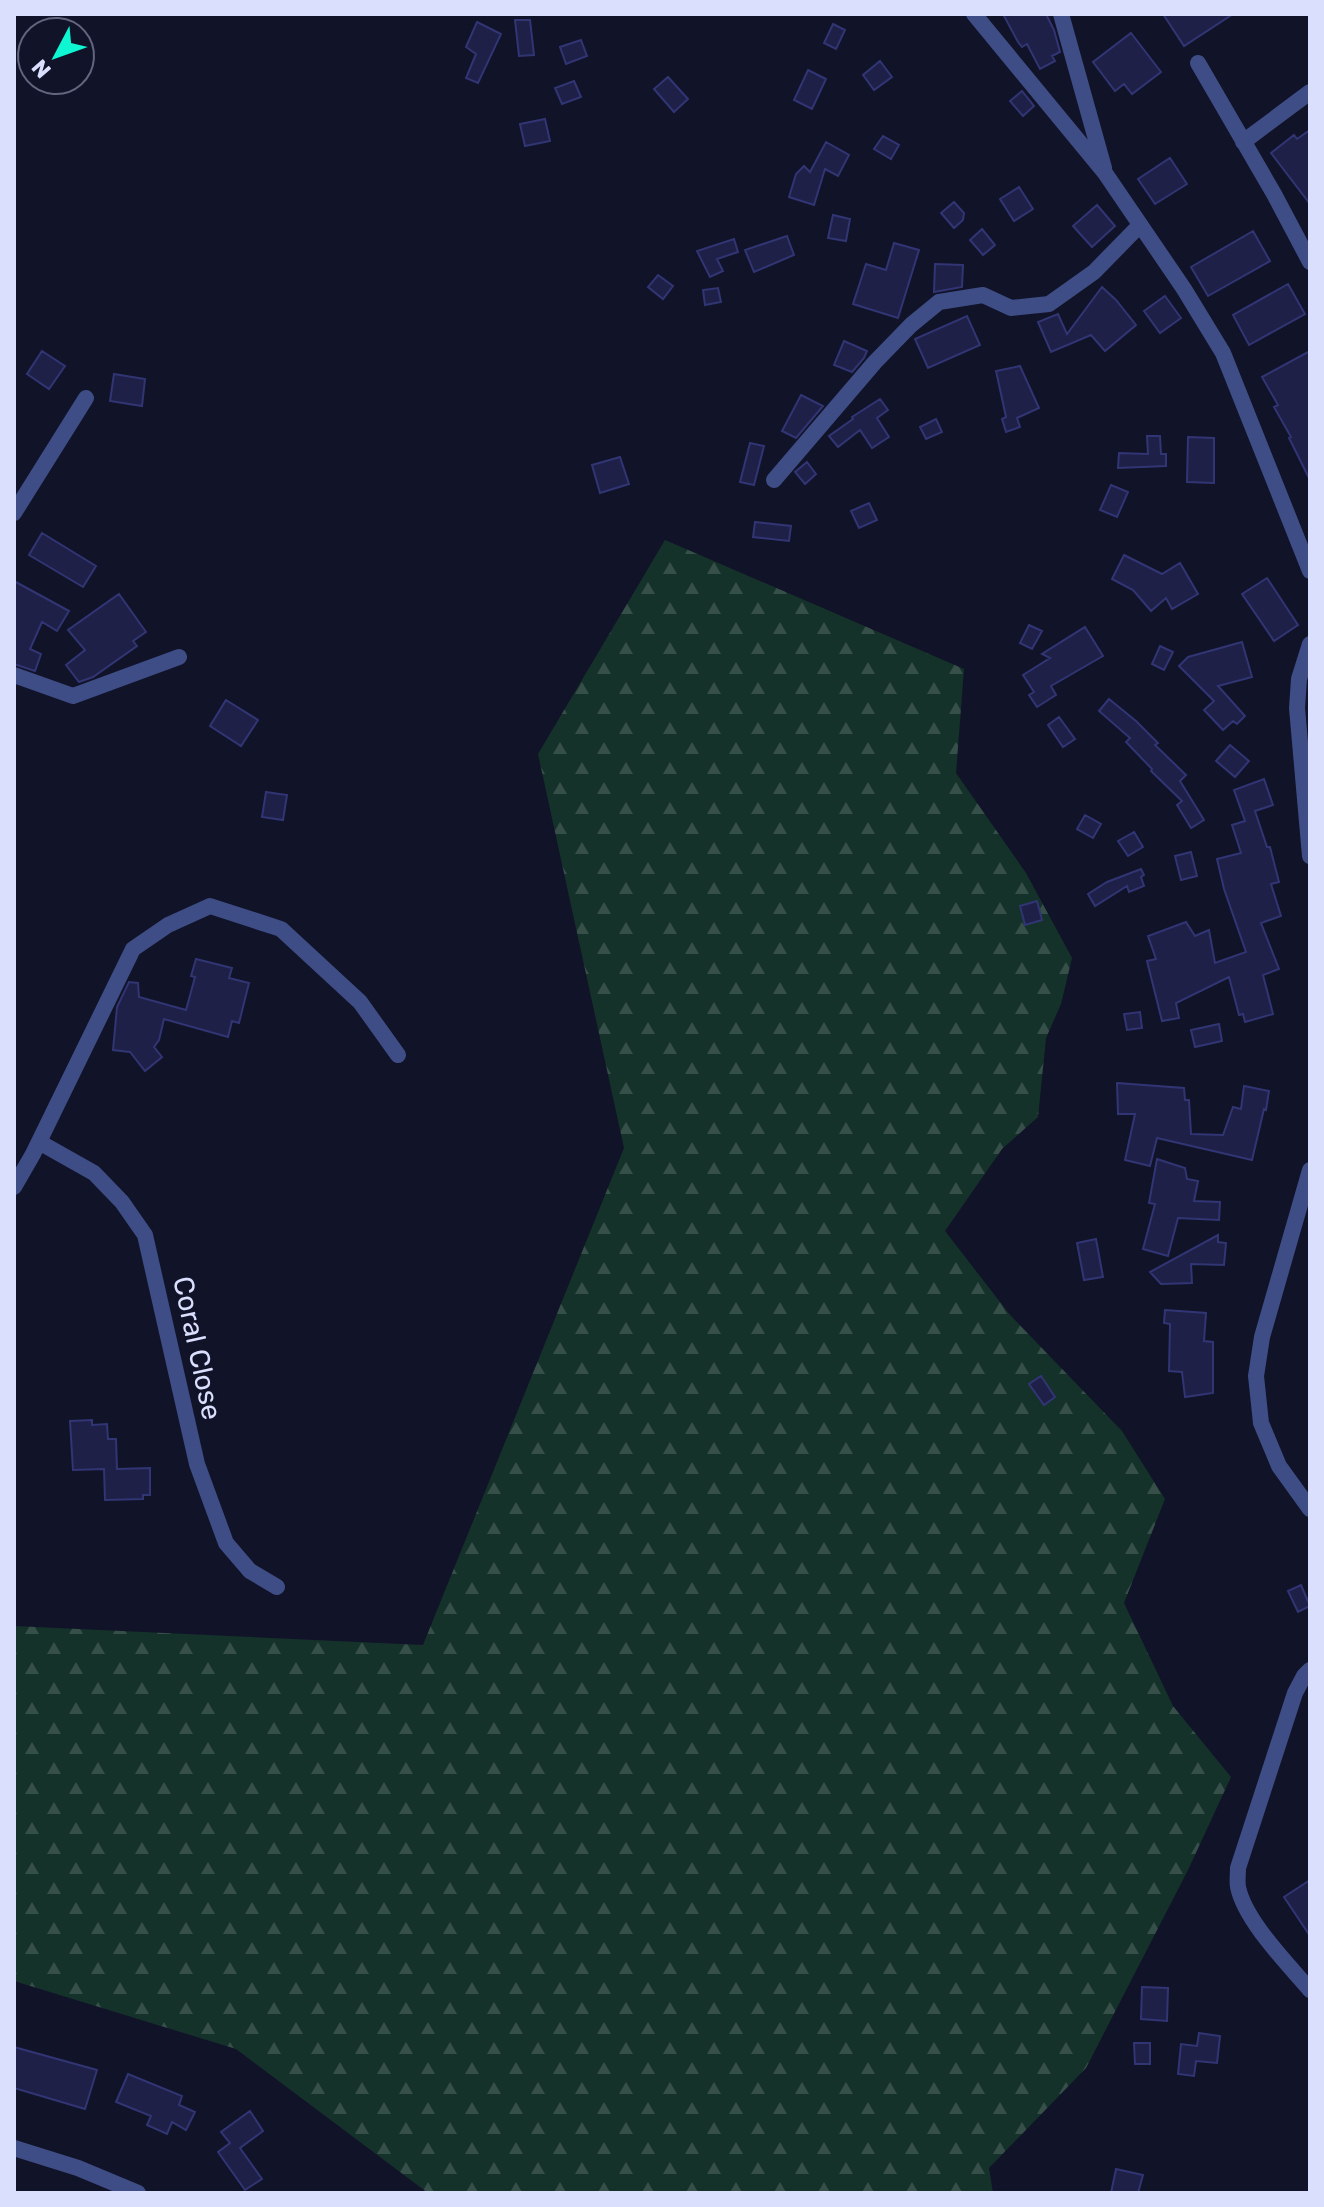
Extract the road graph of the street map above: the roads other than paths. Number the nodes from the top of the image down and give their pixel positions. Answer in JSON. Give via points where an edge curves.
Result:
{"nodes":[{"id":1,"x":974,"y":14,"type":"edge"},
{"id":2,"x":1061,"y":14,"type":"edge"},
{"id":3,"x":1198,"y":63,"type":"dead end"},
{"id":4,"x":1310,"y":92,"type":"edge"},
{"id":5,"x":1243,"y":142,"type":"junction"},
{"id":6,"x":1105,"y":173,"type":"junction"},
{"id":7,"x":1140,"y":225,"type":"junction"},
{"id":8,"x":1310,"y":262,"type":"edge"},
{"id":9,"x":86,"y":398,"type":"dead end"},
{"id":10,"x":774,"y":480,"type":"dead end"},
{"id":11,"x":14,"y":513,"type":"edge"},
{"id":12,"x":1310,"y":571,"type":"edge"},
{"id":13,"x":1310,"y":644,"type":"edge"},
{"id":14,"x":179,"y":657,"type":"dead end"},
{"id":15,"x":14,"y":675,"type":"edge"},
{"id":16,"x":1310,"y":856,"type":"edge"},
{"id":17,"x":398,"y":1055,"type":"dead end"},
{"id":18,"x":39,"y":1142,"type":"junction"},
{"id":19,"x":1310,"y":1170,"type":"edge"},
{"id":20,"x":14,"y":1187,"type":"edge"},
{"id":21,"x":1310,"y":1509,"type":"edge"},
{"id":22,"x":277,"y":1587,"type":"dead end"},
{"id":23,"x":1310,"y":1670,"type":"edge"},
{"id":24,"x":1310,"y":1990,"type":"edge"},
{"id":25,"x":14,"y":2148,"type":"edge"},
{"id":26,"x":138,"y":2193,"type":"edge"}],
"edges":[{"from":1,"to":6,"type":"street"},
{"from":2,"to":6,"type":"street"},
{"from":3,"to":5,"type":"street"},
{"from":4,"to":5,"type":"street"},
{"from":5,"to":8,"type":"street"},
{"from":6,"to":7,"type":"street"},
{"from":7,"to":10,"type":"street","via":[[1094,272],[1049,304],[1011,308],[983,295],[939,302],[875,362]]},
{"from":7,"to":12,"type":"street","via":[[1223,353]]},
{"from":9,"to":11,"type":"street"},
{"from":13,"to":16,"type":"street","via":[[1297,708]]},
{"from":14,"to":15,"type":"street","via":[[73,696]]},
{"from":17,"to":18,"type":"street","via":[[360,1002],[281,929],[210,906],[133,949]]},
{"from":18,"to":20,"type":"street"},
{"from":18,"to":22,"type":"street","name":"Coral Close","via":[[94,1173],[145,1235],[197,1464],[226,1543],[250,1571]]},
{"from":19,"to":21,"type":"street","via":[[1262,1337],[1256,1376],[1261,1423],[1279,1466]]},
{"from":23,"to":24,"type":"street","via":[[1295,1693],[1238,1868],[1237,1886],[1264,1935]]},
{"from":25,"to":26,"type":"street"}]}
